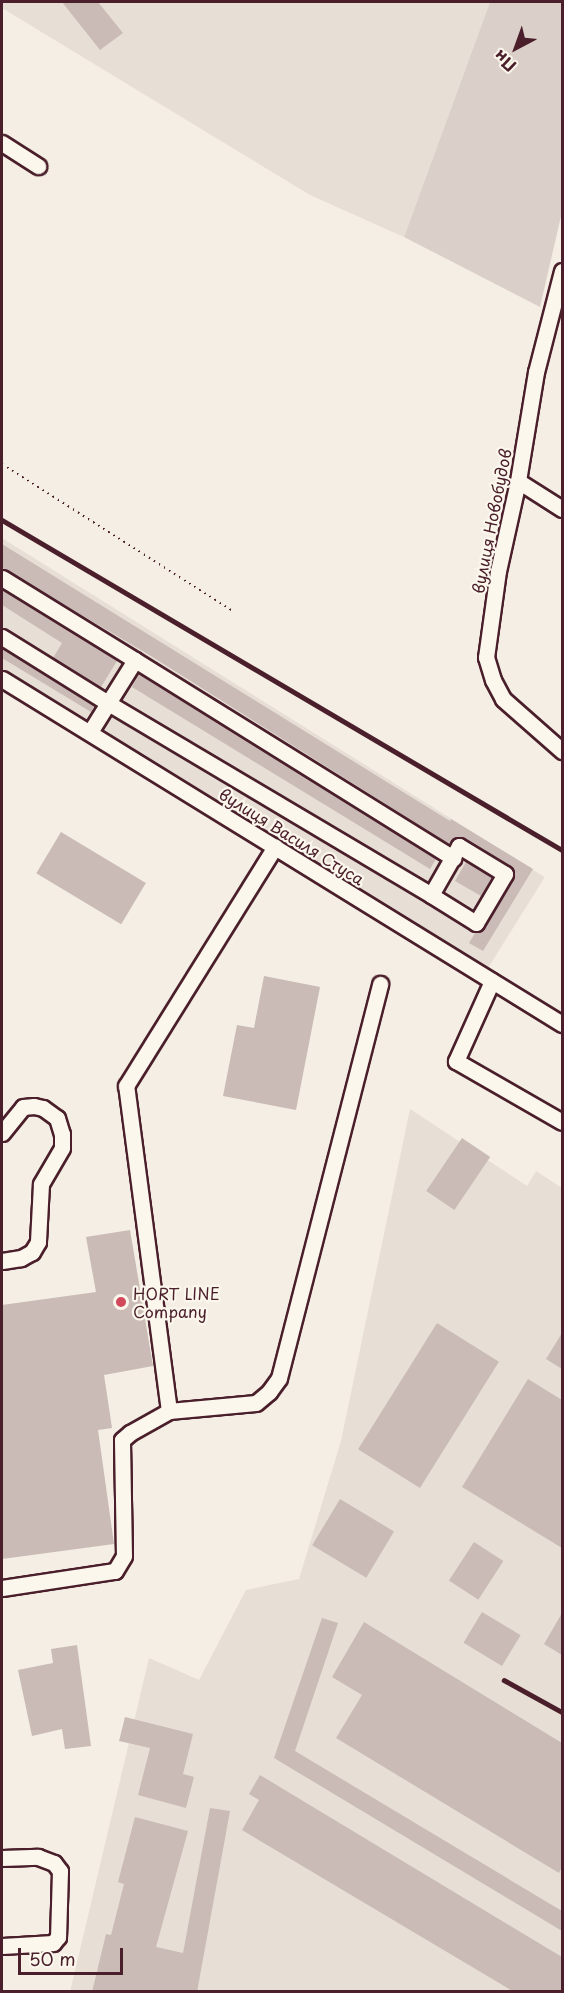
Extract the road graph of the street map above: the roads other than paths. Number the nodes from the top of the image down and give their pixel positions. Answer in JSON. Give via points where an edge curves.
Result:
{"nodes":[{"id":1,"x":2,"y":143,"type":"edge"},
{"id":2,"x":38,"y":166,"type":"dead end"},
{"id":3,"x":562,"y":271,"type":"edge"},
{"id":4,"x":518,"y":481,"type":"junction"},
{"id":5,"x":562,"y":509,"type":"edge"},
{"id":6,"x":2,"y":578,"type":"edge"},
{"id":7,"x":2,"y":638,"type":"edge"},
{"id":8,"x":135,"y":660,"type":"junction"},
{"id":9,"x":2,"y":679,"type":"edge"},
{"id":10,"x":108,"y":703,"type":"junction"},
{"id":11,"x":90,"y":732,"type":"junction"},
{"id":12,"x":562,"y":751,"type":"edge"},
{"id":13,"x":275,"y":847,"type":"junction"},
{"id":14,"x":453,"y":858,"type":"junction"},
{"id":15,"x":431,"y":896,"type":"junction"},
{"id":16,"x":492,"y":981,"type":"junction"},
{"id":17,"x":380,"y":984,"type":"dead end"},
{"id":18,"x":562,"y":1024,"type":"edge"},
{"id":19,"x":562,"y":1122,"type":"edge"},
{"id":20,"x":2,"y":1133,"type":"edge"},
{"id":21,"x":2,"y":1261,"type":"edge"},
{"id":22,"x":169,"y":1411,"type":"junction"},
{"id":23,"x":2,"y":1588,"type":"edge"},
{"id":24,"x":2,"y":1858,"type":"edge"},
{"id":25,"x":2,"y":1946,"type":"edge"}],
"edges":[{"from":1,"to":2,"type":"street"},
{"from":3,"to":4,"type":"street","name":"вулиця Новобудов","via":[[536,372]]},
{"from":4,"to":5,"type":"street"},
{"from":4,"to":12,"type":"street","name":"вулиця Новобудов","via":[[498,571],[486,657],[503,699]]},
{"from":6,"to":8,"type":"street"},
{"from":7,"to":10,"type":"street"},
{"from":8,"to":10,"type":"street"},
{"from":8,"to":14,"type":"street"},
{"from":9,"to":11,"type":"street","name":"вулиця Василя Стуса"},
{"from":10,"to":11,"type":"street"},
{"from":10,"to":15,"type":"street"},
{"from":11,"to":13,"type":"street","name":"вулиця Василя Стуса"},
{"from":13,"to":16,"type":"street","name":"вулиця Василя Стуса"},
{"from":13,"to":22,"type":"street","via":[[126,1086]]},
{"from":14,"to":15,"type":"street"},
{"from":14,"to":15,"type":"street","via":[[459,846],[505,874],[476,922]]},
{"from":16,"to":18,"type":"street","name":"вулиця Василя Стуса"},
{"from":16,"to":19,"type":"street","via":[[456,1061]]},
{"from":17,"to":22,"type":"street","via":[[279,1378],[256,1403]]},
{"from":20,"to":21,"type":"street","via":[[23,1107],[43,1108],[57,1118],[62,1148],[41,1184],[39,1242],[21,1258]]},
{"from":22,"to":23,"type":"street","via":[[122,1440],[124,1556],[115,1571]]},
{"from":24,"to":25,"type":"street","via":[[38,1857],[54,1863],[60,1871],[58,1937],[53,1943]]}]}
